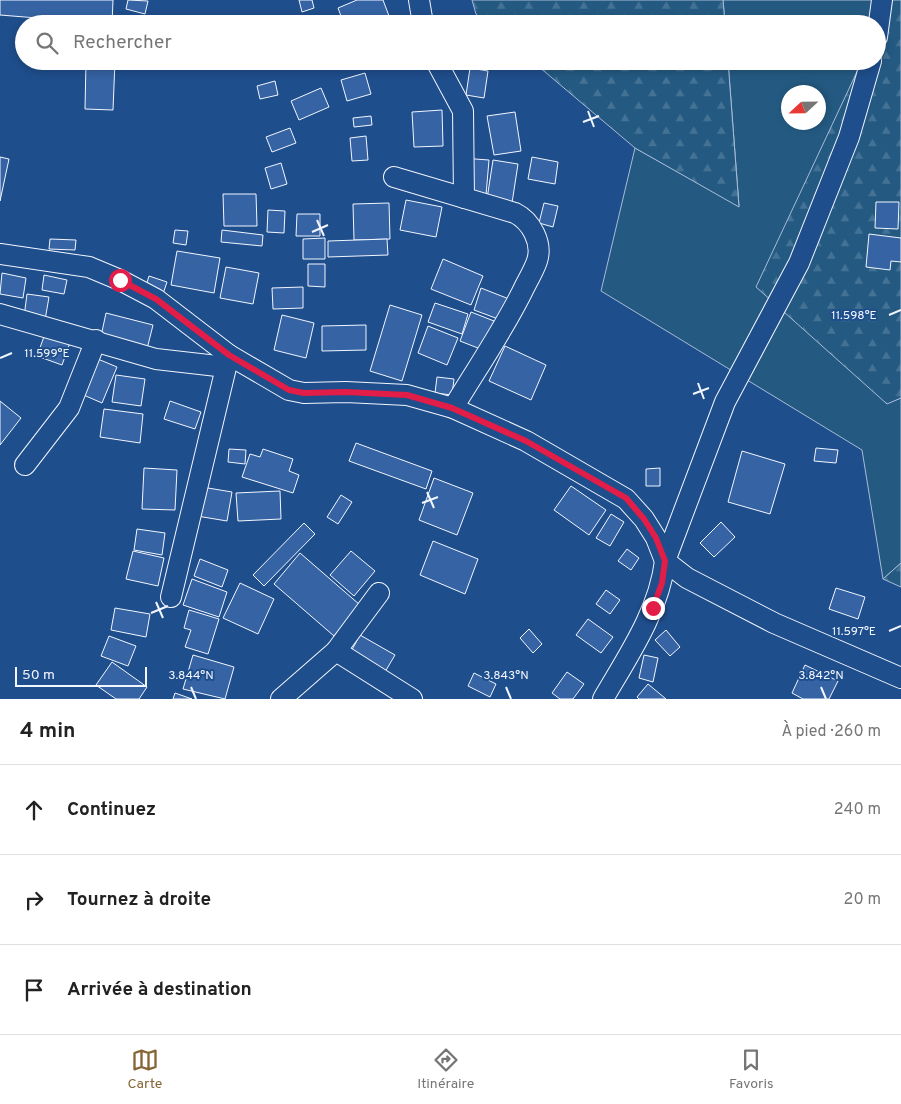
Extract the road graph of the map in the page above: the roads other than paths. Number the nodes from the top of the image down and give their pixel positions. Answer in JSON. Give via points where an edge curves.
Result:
{"nodes":[{"id":1,"x":419,"y":0,"type":"edge"},
{"id":2,"x":882,"y":0,"type":"edge"},
{"id":3,"x":421,"y":15,"type":"edge"},
{"id":4,"x":880,"y":15,"type":"edge"},
{"id":5,"x":441,"y":70,"type":"edge"},
{"id":6,"x":868,"y":70,"type":"edge"},
{"id":7,"x":394,"y":177,"type":"dead end"},
{"id":8,"x":464,"y":198,"type":"junction"},
{"id":9,"x":0,"y":254,"type":"edge"},
{"id":10,"x":0,"y":314,"type":"edge"},
{"id":11,"x":96,"y":340,"type":"junction"},
{"id":12,"x":227,"y":361,"type":"junction"},
{"id":13,"x":452,"y":408,"type":"junction"},
{"id":14,"x":26,"y":465,"type":"dead end"},
{"id":15,"x":665,"y":561,"type":"junction"},
{"id":16,"x":379,"y":593,"type":"dead end"},
{"id":17,"x":171,"y":597,"type":"dead end"},
{"id":18,"x":336,"y":651,"type":"junction"},
{"id":19,"x":901,"y":678,"type":"edge"},
{"id":20,"x":281,"y":699,"type":"edge"},
{"id":21,"x":412,"y":699,"type":"edge"},
{"id":22,"x":603,"y":699,"type":"edge"}],
"edges":[{"from":1,"to":3,"type":"street"},
{"from":2,"to":4,"type":"street"},
{"from":5,"to":8,"type":"street","via":[[463,111]]},
{"from":6,"to":15,"type":"street","via":[[849,136],[798,262],[725,402]]},
{"from":7,"to":8,"type":"street"},
{"from":8,"to":13,"type":"street","via":[[525,217],[536,239],[538,260],[516,305]]},
{"from":9,"to":12,"type":"street","via":[[89,267],[120,280],[156,299]]},
{"from":10,"to":11,"type":"street"},
{"from":11,"to":12,"type":"street","via":[[156,359]]},
{"from":11,"to":14,"type":"street","via":[[69,408]]},
{"from":12,"to":13,"type":"street","via":[[289,390],[407,395]]},
{"from":12,"to":17,"type":"street"},
{"from":13,"to":15,"type":"street","via":[[526,441],[626,498],[656,538]]},
{"from":15,"to":19,"type":"street","via":[[715,594]]},
{"from":15,"to":22,"type":"street","via":[[662,583],[653,608]]},
{"from":16,"to":18,"type":"street"},
{"from":18,"to":20,"type":"street"},
{"from":18,"to":21,"type":"street"}]}
